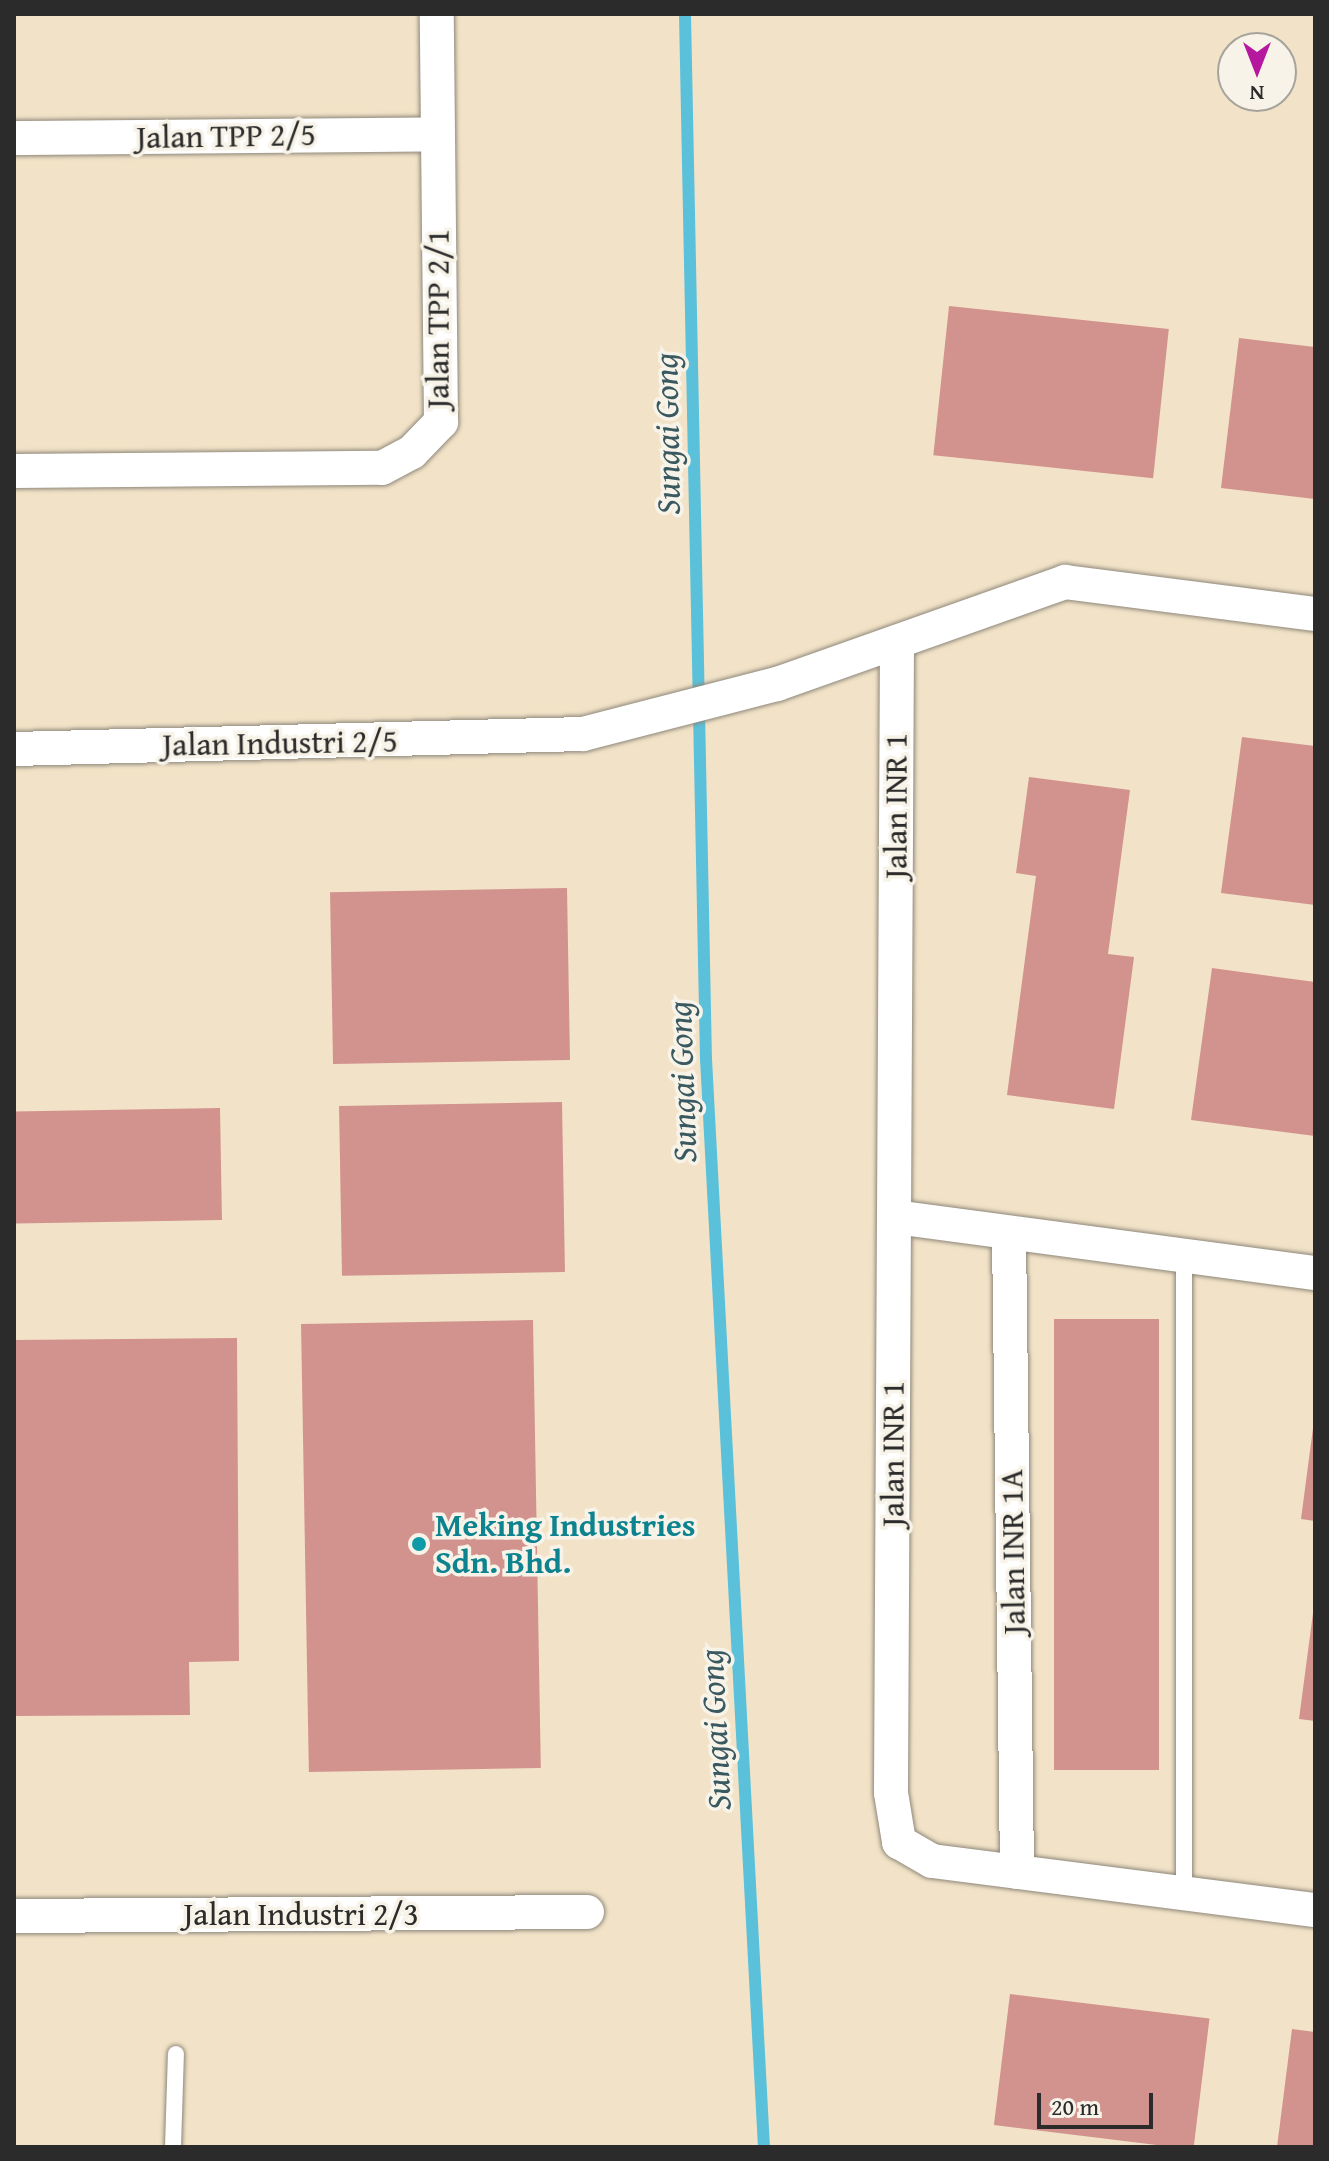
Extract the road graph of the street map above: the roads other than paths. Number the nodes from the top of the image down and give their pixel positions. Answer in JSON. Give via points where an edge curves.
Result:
{"nodes":[{"id":1,"x":437,"y":14,"type":"edge"},
{"id":2,"x":438,"y":134,"type":"junction"},
{"id":3,"x":14,"y":138,"type":"edge"},
{"id":4,"x":14,"y":471,"type":"edge"},
{"id":5,"x":1315,"y":614,"type":"edge"},
{"id":6,"x":897,"y":642,"type":"junction"},
{"id":7,"x":14,"y":749,"type":"edge"},
{"id":8,"x":895,"y":1217,"type":"junction"},
{"id":9,"x":1009,"y":1233,"type":"junction"},
{"id":10,"x":1184,"y":1255,"type":"junction"},
{"id":11,"x":1315,"y":1273,"type":"edge"},
{"id":12,"x":1017,"y":1872,"type":"junction"},
{"id":13,"x":1184,"y":1893,"type":"junction"},
{"id":14,"x":1315,"y":1910,"type":"edge"},
{"id":15,"x":587,"y":1912,"type":"dead end"},
{"id":16,"x":14,"y":1916,"type":"edge"},
{"id":17,"x":176,"y":2054,"type":"dead end"},
{"id":18,"x":173,"y":2147,"type":"edge"}],
"edges":[{"from":1,"to":2,"type":"street","name":"Jalan TPP 2/1"},
{"from":2,"to":3,"type":"street","name":"Jalan TPP 2/5"},
{"from":2,"to":4,"type":"street","name":"Jalan TPP 2/1","via":[[441,422],[412,452],[382,468]]},
{"from":5,"to":6,"type":"street","name":"Jalan Industri 2/5","via":[[1065,582]]},
{"from":6,"to":7,"type":"street","name":"Jalan Industri 2/5","via":[[777,684],[620,726],[547,737]]},
{"from":6,"to":8,"type":"street","name":"Jalan INR 1"},
{"from":8,"to":9,"type":"street"},
{"from":8,"to":12,"type":"street","name":"Jalan INR 1","via":[[891,1793],[899,1842],[932,1861]]},
{"from":9,"to":10,"type":"street"},
{"from":9,"to":12,"type":"street","name":"Jalan INR 1A"},
{"from":10,"to":11,"type":"street"},
{"from":10,"to":13,"type":"lane"},
{"from":12,"to":13,"type":"street","name":"Jalan INR 1"},
{"from":13,"to":14,"type":"street","name":"Jalan INR 1"},
{"from":15,"to":16,"type":"street","name":"Jalan Industri 2/3"},
{"from":17,"to":18,"type":"lane"}]}
